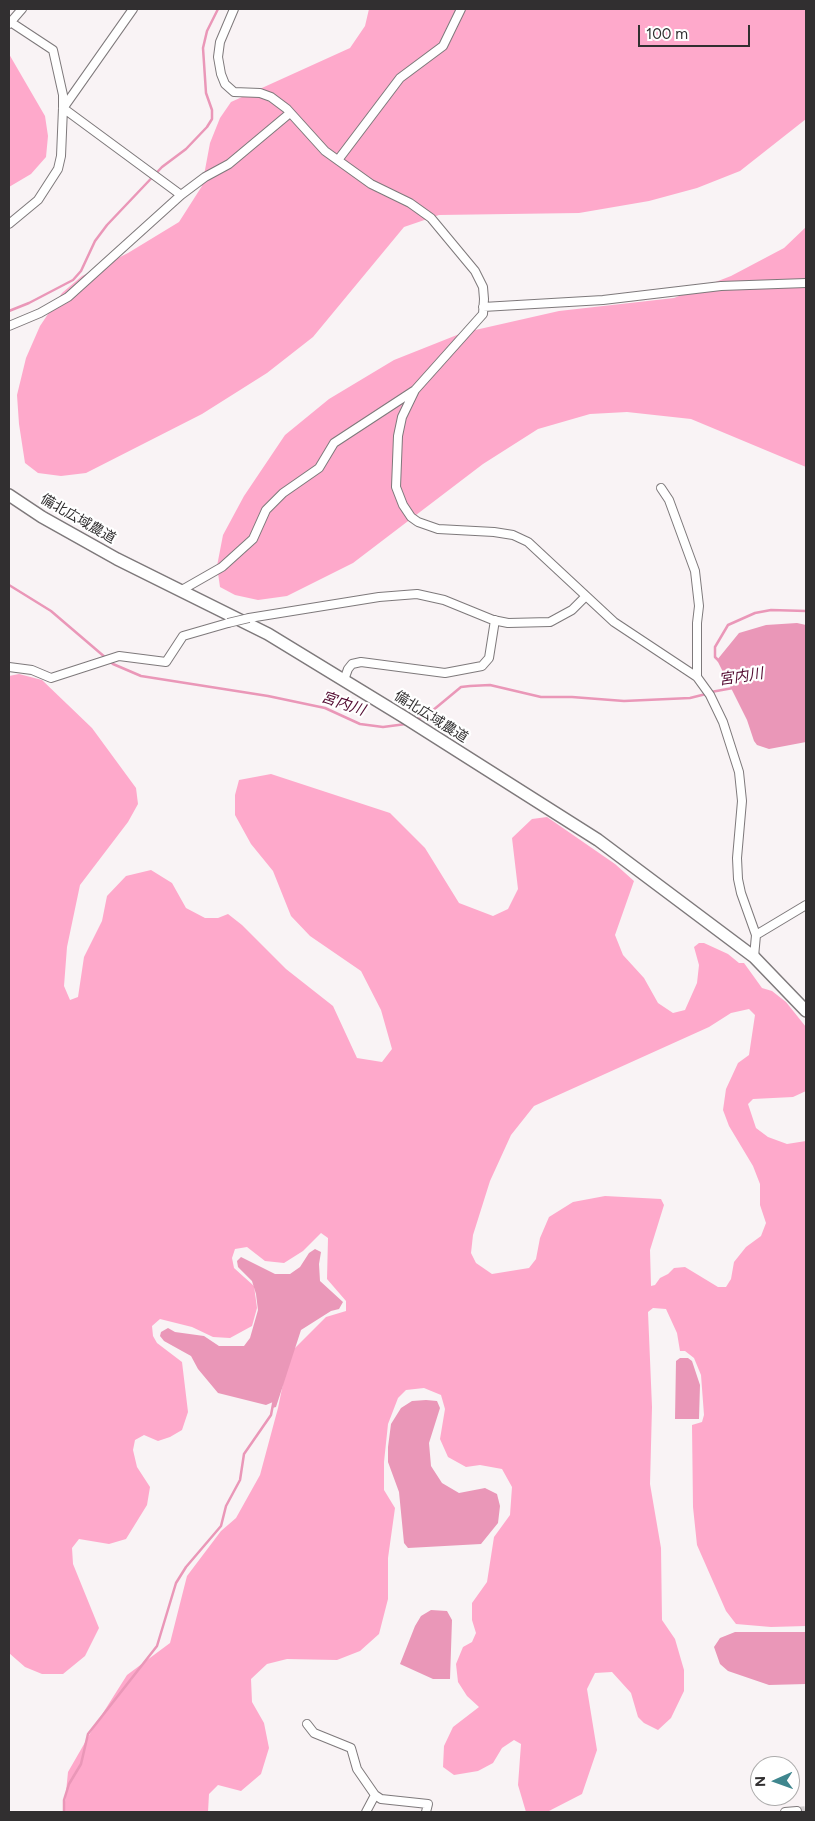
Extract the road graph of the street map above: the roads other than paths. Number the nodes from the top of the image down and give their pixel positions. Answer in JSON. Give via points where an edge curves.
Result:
{"nodes":[{"id":1,"x":22,"y":9,"type":"edge"},
{"id":2,"x":133,"y":9,"type":"edge"},
{"id":3,"x":234,"y":9,"type":"edge"},
{"id":4,"x":461,"y":9,"type":"edge"},
{"id":5,"x":10,"y":24,"type":"edge"},
{"id":6,"x":63,"y":108,"type":"junction"},
{"id":7,"x":290,"y":113,"type":"junction"},
{"id":8,"x":338,"y":160,"type":"junction"},
{"id":9,"x":181,"y":195,"type":"junction"},
{"id":10,"x":9,"y":224,"type":"edge"},
{"id":11,"x":806,"y":283,"type":"edge"},
{"id":12,"x":483,"y":306,"type":"junction"},
{"id":13,"x":9,"y":326,"type":"edge"},
{"id":14,"x":415,"y":390,"type":"junction"},
{"id":15,"x":661,"y":488,"type":"dead end"},
{"id":16,"x":9,"y":495,"type":"edge"},
{"id":17,"x":180,"y":591,"type":"junction"},
{"id":18,"x":586,"y":596,"type":"junction"},
{"id":19,"x":495,"y":620,"type":"junction"},
{"id":20,"x":9,"y":667,"type":"edge"},
{"id":21,"x":697,"y":676,"type":"junction"},
{"id":22,"x":344,"y":680,"type":"junction"},
{"id":23,"x":806,"y":904,"type":"edge"},
{"id":24,"x":756,"y":935,"type":"junction"},
{"id":25,"x":754,"y":957,"type":"junction"},
{"id":26,"x":806,"y":1011,"type":"edge"},
{"id":27,"x":308,"y":1724,"type":"dead end"},
{"id":28,"x":375,"y":1795,"type":"junction"},
{"id":29,"x":797,"y":1811,"type":"dead end"},
{"id":30,"x":366,"y":1812,"type":"edge"},
{"id":31,"x":426,"y":1812,"type":"edge"},
{"id":32,"x":785,"y":1812,"type":"edge"}],
"edges":[{"from":1,"to":5,"type":"street"},
{"from":2,"to":6,"type":"street"},
{"from":3,"to":7,"type":"street","via":[[220,42],[218,57],[225,84],[234,92],[271,97]]},
{"from":4,"to":8,"type":"street","via":[[443,46],[400,78]]},
{"from":5,"to":6,"type":"street","via":[[53,50]]},
{"from":6,"to":9,"type":"street"},
{"from":6,"to":10,"type":"street","via":[[58,169],[38,200]]},
{"from":7,"to":8,"type":"street"},
{"from":7,"to":9,"type":"street","via":[[229,164]]},
{"from":8,"to":12,"type":"street","via":[[371,184],[432,218],[475,271],[482,287]]},
{"from":9,"to":13,"type":"street","via":[[68,297]]},
{"from":11,"to":12,"type":"street","via":[[721,286],[603,300]]},
{"from":12,"to":14,"type":"street","via":[[483,314]]},
{"from":14,"to":17,"type":"street","via":[[334,443],[319,468],[284,492],[266,510],[252,539],[222,567]]},
{"from":14,"to":18,"type":"street","via":[[402,417],[398,436],[396,487],[411,517],[438,529],[513,535],[528,542]]},
{"from":15,"to":21,"type":"street","via":[[669,500],[695,571],[699,606]]},
{"from":16,"to":17,"type":"street","name":"備北広域農道","via":[[42,517]]},
{"from":17,"to":22,"type":"street","name":"備北広域農道","via":[[268,634]]},
{"from":18,"to":19,"type":"street","via":[[572,610],[550,622],[508,623]]},
{"from":18,"to":21,"type":"street","via":[[632,636]]},
{"from":19,"to":20,"type":"street","bridge":true,"via":[[444,600],[417,594],[379,597],[249,618],[183,636],[166,662],[119,656],[51,678],[32,670]]},
{"from":19,"to":22,"type":"street","via":[[488,658],[482,666],[445,673],[361,662],[352,664]]},
{"from":21,"to":24,"type":"street","via":[[723,722],[739,772],[742,801],[738,879],[740,894]]},
{"from":22,"to":25,"type":"street","name":"備北広域農道","via":[[598,840]]},
{"from":23,"to":24,"type":"street"},
{"from":24,"to":25,"type":"street"},
{"from":25,"to":26,"type":"street","name":"備北広域農道"},
{"from":27,"to":28,"type":"street","via":[[314,1733],[351,1748],[357,1769]]},
{"from":28,"to":30,"type":"street"},
{"from":28,"to":31,"type":"street","via":[[381,1799],[428,1804]]},
{"from":29,"to":32,"type":"street"}]}
